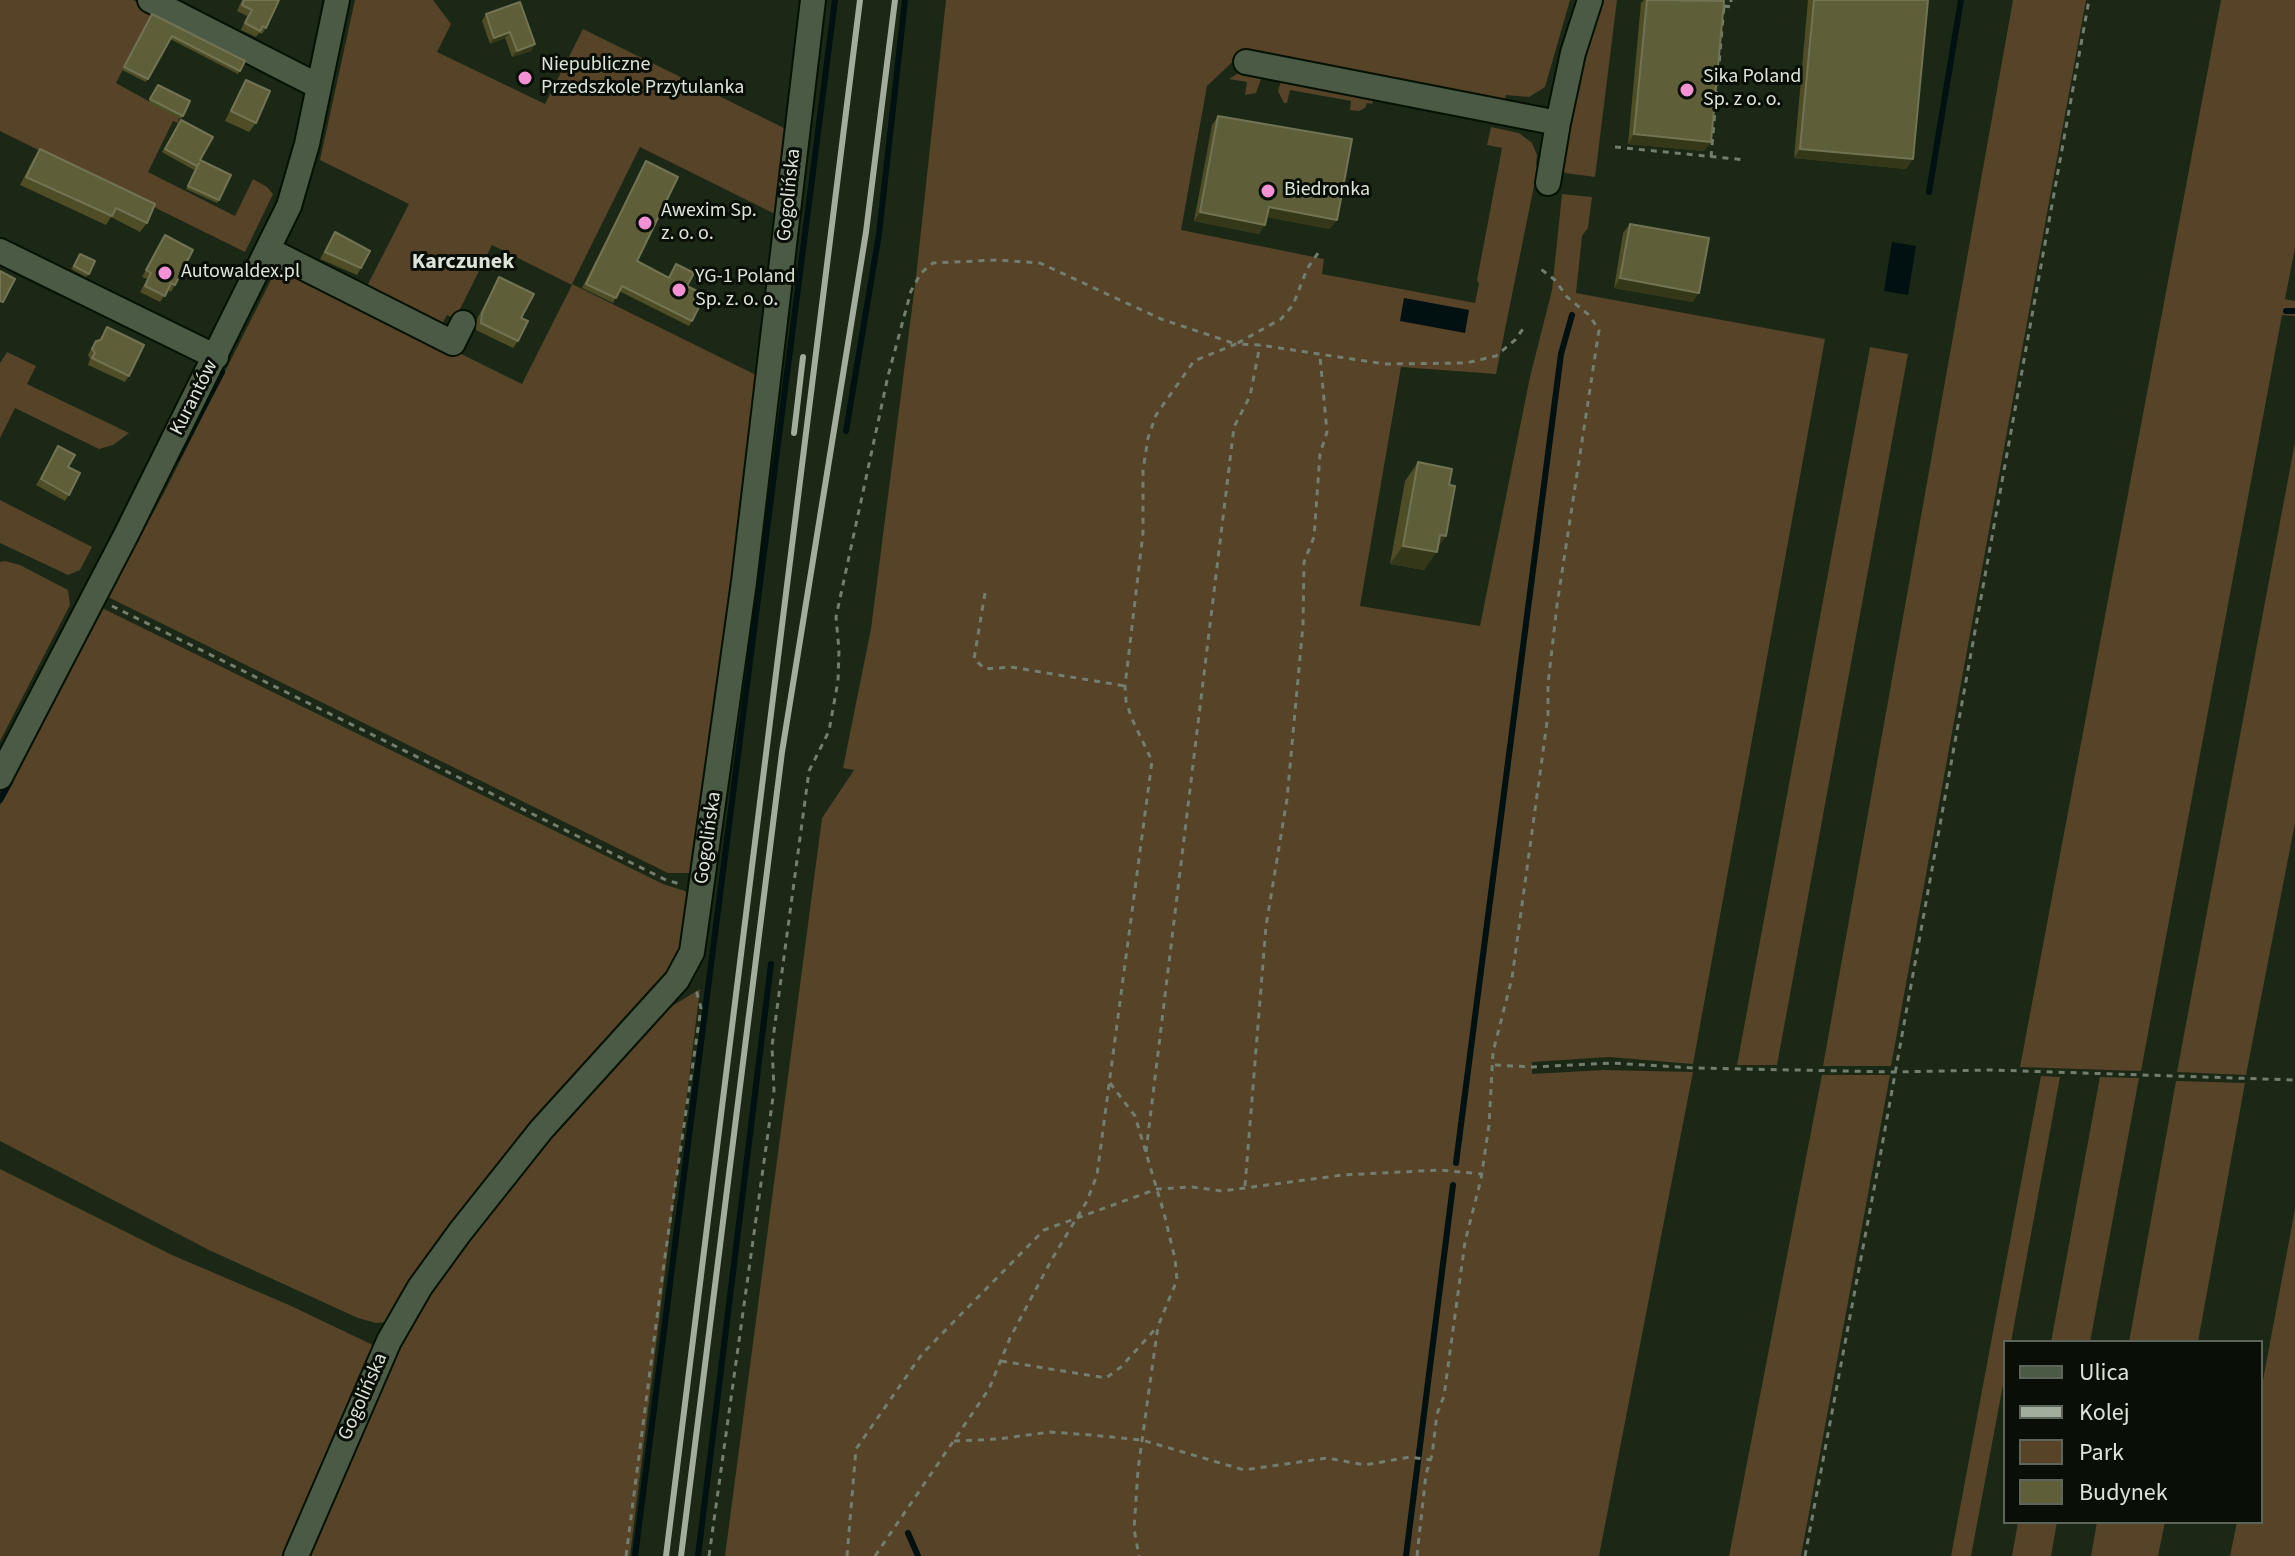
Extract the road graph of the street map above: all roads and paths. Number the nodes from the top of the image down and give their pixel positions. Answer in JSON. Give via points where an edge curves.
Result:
{"nodes":[{"id":1,"x":150,"y":0,"type":"edge"},
{"id":2,"x":337,"y":0,"type":"edge"},
{"id":3,"x":813,"y":0,"type":"edge"},
{"id":4,"x":1590,"y":0,"type":"edge"},
{"id":5,"x":1731,"y":0,"type":"edge"},
{"id":6,"x":2089,"y":0,"type":"edge"},
{"id":7,"x":1246,"y":62,"type":"dead end"},
{"id":8,"x":318,"y":86,"type":"junction"},
{"id":9,"x":1558,"y":123,"type":"junction"},
{"id":10,"x":1615,"y":147,"type":"dead end"},
{"id":11,"x":1711,"y":157,"type":"junction"},
{"id":12,"x":1746,"y":160,"type":"dead end"},
{"id":13,"x":1548,"y":183,"type":"dead end"},
{"id":14,"x":269,"y":250,"type":"junction"},
{"id":15,"x":0,"y":251,"type":"edge"},
{"id":16,"x":1318,"y":253,"type":"dead end"},
{"id":17,"x":1538,"y":267,"type":"dead end"},
{"id":18,"x":463,"y":323,"type":"dead end"},
{"id":19,"x":1525,"y":326,"type":"dead end"},
{"id":20,"x":1236,"y":344,"type":"junction"},
{"id":21,"x":1260,"y":345,"type":"junction"},
{"id":22,"x":1320,"y":356,"type":"junction"},
{"id":23,"x":216,"y":357,"type":"junction"},
{"id":24,"x":985,"y":593,"type":"dead end"},
{"id":25,"x":106,"y":603,"type":"dead end"},
{"id":26,"x":1125,"y":686,"type":"junction"},
{"id":27,"x":0,"y":777,"type":"edge"},
{"id":28,"x":666,"y":880,"type":"dead end"},
{"id":29,"x":677,"y":980,"type":"junction"},
{"id":30,"x":1494,"y":1065,"type":"junction"},
{"id":31,"x":1895,"y":1072,"type":"junction"},
{"id":32,"x":2295,"y":1080,"type":"edge"},
{"id":33,"x":1110,"y":1082,"type":"junction"},
{"id":34,"x":1146,"y":1152,"type":"junction"},
{"id":35,"x":1482,"y":1174,"type":"junction"},
{"id":36,"x":1245,"y":1186,"type":"junction"},
{"id":37,"x":1157,"y":1189,"type":"junction"},
{"id":38,"x":1075,"y":1219,"type":"junction"},
{"id":39,"x":1158,"y":1326,"type":"junction"},
{"id":40,"x":1001,"y":1361,"type":"junction"},
{"id":41,"x":1142,"y":1440,"type":"junction"},
{"id":42,"x":953,"y":1441,"type":"junction"},
{"id":43,"x":1431,"y":1460,"type":"junction"},
{"id":44,"x":296,"y":1556,"type":"edge"},
{"id":45,"x":626,"y":1556,"type":"edge"},
{"id":46,"x":709,"y":1556,"type":"edge"},
{"id":47,"x":847,"y":1556,"type":"edge"},
{"id":48,"x":875,"y":1556,"type":"edge"},
{"id":49,"x":1139,"y":1556,"type":"edge"},
{"id":50,"x":1417,"y":1556,"type":"edge"},
{"id":51,"x":1805,"y":1556,"type":"edge"}],
"edges":[{"from":1,"to":8,"type":"street"},
{"from":2,"to":8,"type":"street","name":"Kurantów"},
{"from":3,"to":29,"type":"street","name":"Gogolińska","via":[[703,881],[692,952]]},
{"from":4,"to":9,"type":"street"},
{"from":5,"to":11,"type":"path","via":[[1731,7],[1724,6]]},
{"from":6,"to":31,"type":"path"},
{"from":7,"to":9,"type":"street"},
{"from":8,"to":14,"type":"street","name":"Kurantów","via":[[295,192]]},
{"from":9,"to":13,"type":"street"},
{"from":10,"to":11,"type":"path"},
{"from":11,"to":12,"type":"path"},
{"from":14,"to":18,"type":"street","via":[[453,343]]},
{"from":14,"to":23,"type":"street","name":"Kurantów"},
{"from":15,"to":23,"type":"street"},
{"from":16,"to":20,"type":"path","via":[[1281,319]]},
{"from":17,"to":30,"type":"path","via":[[1599,330],[1557,605],[1537,807]]},
{"from":19,"to":22,"type":"path","via":[[1496,356],[1466,363],[1385,364]]},
{"from":20,"to":21,"type":"path"},
{"from":20,"to":26,"type":"path","via":[[1194,361],[1156,415],[1148,438]]},
{"from":20,"to":46,"type":"path","via":[[1161,319],[1040,263],[933,263],[911,291],[836,617],[838,681],[829,731],[809,771],[772,1046],[774,1090]]},
{"from":21,"to":22,"type":"path"},
{"from":21,"to":34,"type":"path","via":[[1250,396],[1234,427]]},
{"from":22,"to":36,"type":"path","via":[[1327,432],[1320,454],[1314,537],[1304,562],[1287,799],[1266,926]]},
{"from":23,"to":27,"type":"street","name":"Kurantów"},
{"from":24,"to":26,"type":"path","via":[[974,659],[985,669],[1011,667]]},
{"from":25,"to":28,"type":"path"},
{"from":26,"to":33,"type":"path","via":[[1132,719],[1152,761]]},
{"from":29,"to":44,"type":"street","name":"Gogolińska","via":[[541,1130],[420,1287],[389,1341]]},
{"from":29,"to":45,"type":"path","via":[[697,993],[701,1008]]},
{"from":30,"to":31,"type":"path","via":[[1612,1063]]},
{"from":30,"to":35,"type":"path"},
{"from":31,"to":32,"type":"path"},
{"from":31,"to":51,"type":"path"},
{"from":33,"to":34,"type":"path","via":[[1135,1116]]},
{"from":33,"to":38,"type":"path","via":[[1097,1175]]},
{"from":34,"to":37,"type":"path"},
{"from":35,"to":36,"type":"path","via":[[1439,1170]]},
{"from":35,"to":43,"type":"path","via":[[1465,1242]]},
{"from":36,"to":37,"type":"path","via":[[1222,1191]]},
{"from":37,"to":38,"type":"path"},
{"from":37,"to":39,"type":"path","via":[[1177,1280]]},
{"from":38,"to":40,"type":"path"},
{"from":38,"to":47,"type":"path","via":[[1044,1230],[922,1354],[856,1449]]},
{"from":39,"to":40,"type":"path","via":[[1106,1378]]},
{"from":39,"to":41,"type":"path"},
{"from":40,"to":42,"type":"path","via":[[989,1389]]},
{"from":41,"to":42,"type":"path","via":[[1050,1432]]},
{"from":41,"to":43,"type":"path","via":[[1244,1470],[1327,1458],[1365,1465],[1415,1457]]},
{"from":41,"to":49,"type":"path","via":[[1134,1529]]},
{"from":42,"to":48,"type":"path"},
{"from":43,"to":50,"type":"path"}]}
